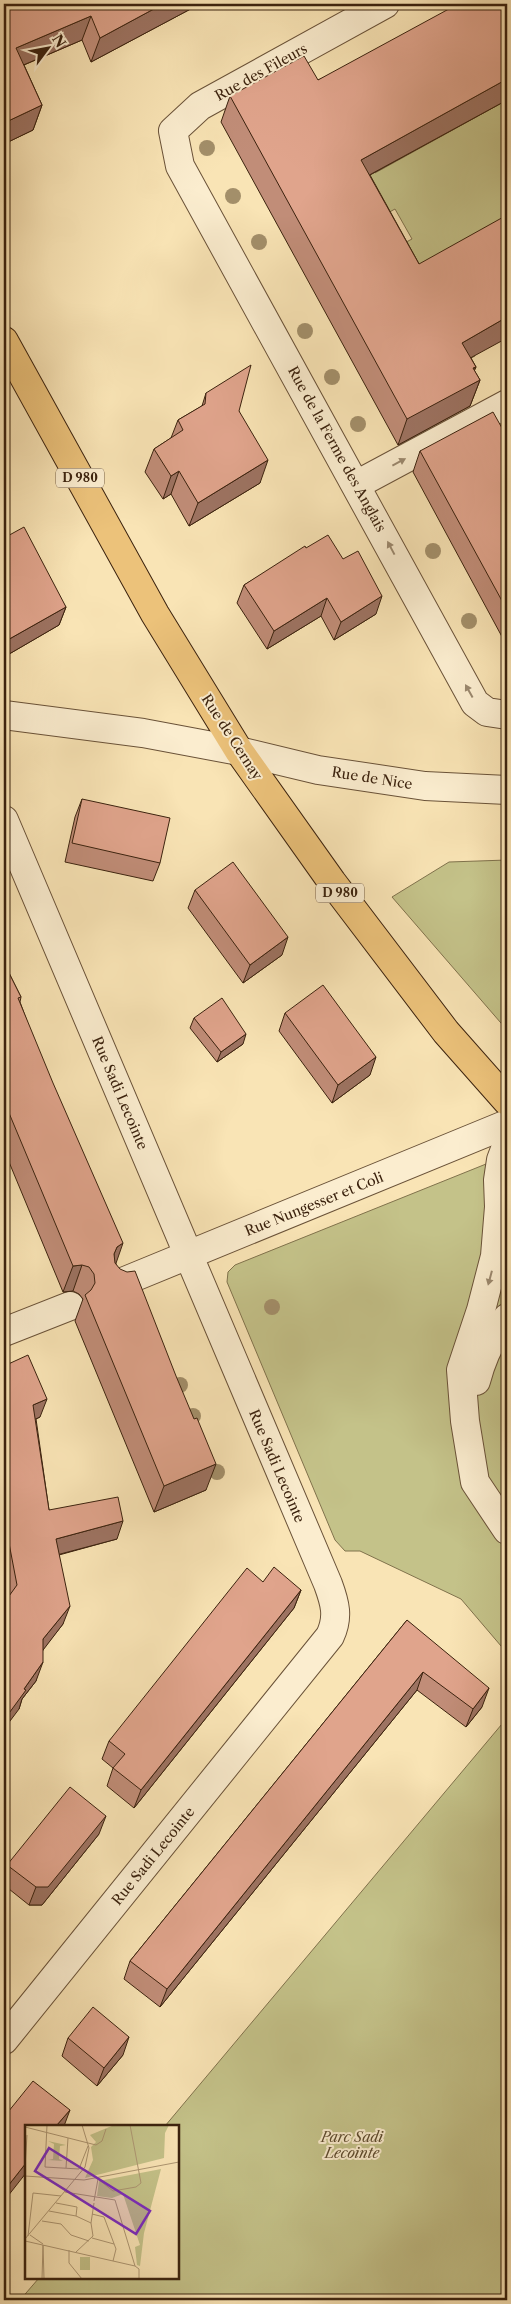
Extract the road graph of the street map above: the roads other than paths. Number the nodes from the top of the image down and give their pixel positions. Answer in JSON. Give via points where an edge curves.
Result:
{"nodes":[{"id":1,"x":385,"y":4,"type":"edge"},
{"id":2,"x":180,"y":166,"type":"joint"},
{"id":3,"x":4,"y":341,"type":"edge"},
{"id":4,"x":507,"y":404,"type":"edge"},
{"id":5,"x":356,"y":485,"type":"junction"},
{"id":6,"x":4,"y":715,"type":"edge"},
{"id":7,"x":507,"y":715,"type":"edge"},
{"id":8,"x":238,"y":751,"type":"junction"},
{"id":9,"x":507,"y":790,"type":"edge"},
{"id":10,"x":4,"y":820,"type":"edge"},
{"id":11,"x":507,"y":1101,"type":"edge"},
{"id":12,"x":507,"y":1124,"type":"edge"},
{"id":13,"x":507,"y":1144,"type":"edge"},
{"id":14,"x":189,"y":1256,"type":"junction"},
{"id":15,"x":120,"y":1283,"type":"edge"},
{"id":16,"x":70,"y":1306,"type":"dead end"},
{"id":17,"x":507,"y":1318,"type":"edge"},
{"id":18,"x":4,"y":1332,"type":"edge"},
{"id":19,"x":465,"y":1421,"type":"junction"},
{"id":20,"x":507,"y":1530,"type":"edge"},
{"id":21,"x":4,"y":2040,"type":"edge"}],
"edges":[{"from":1,"to":2,"type":"street","name":"Rue des Fileurs","via":[[200,106],[173,131]]},
{"from":2,"to":5,"type":"street","name":"Rue de la Ferme des Anglais"},
{"from":3,"to":8,"type":"main road","name":"Rue de Cernay","number":"D 980","via":[[156,614]]},
{"from":5,"to":4,"type":"street","one_way":true},
{"from":7,"to":5,"type":"street","name":"Rue de la Ferme des Anglais","one_way":true,"via":[[487,712],[475,703]]},
{"from":6,"to":8,"type":"street","name":"Rue de Nice","via":[[121,730]]},
{"from":8,"to":9,"type":"street","name":"Rue de Nice","via":[[318,770],[425,786]]},
{"from":8,"to":11,"type":"main road","name":"Rue de Cernay","number":"D 980","via":[[352,910],[440,1024]]},
{"from":10,"to":14,"type":"street","name":"Rue Sadi Lecointe"},
{"from":12,"to":14,"type":"street","name":"Rue Nungesser et Coli"},
{"from":13,"to":19,"type":"street","one_way":true,"via":[[498,1180],[495,1256],[461,1370]]},
{"from":14,"to":15,"type":"street","name":"Rue Nungesser et Coli"},
{"from":14,"to":21,"type":"street","name":"Rue Sadi Lecointe","via":[[328,1584],[335,1605],[336,1623],[330,1636]]},
{"from":16,"to":18,"type":"street"},
{"from":17,"to":19,"type":"street","via":[[480,1362]]},
{"from":19,"to":20,"type":"street","via":[[475,1482]]}]}
